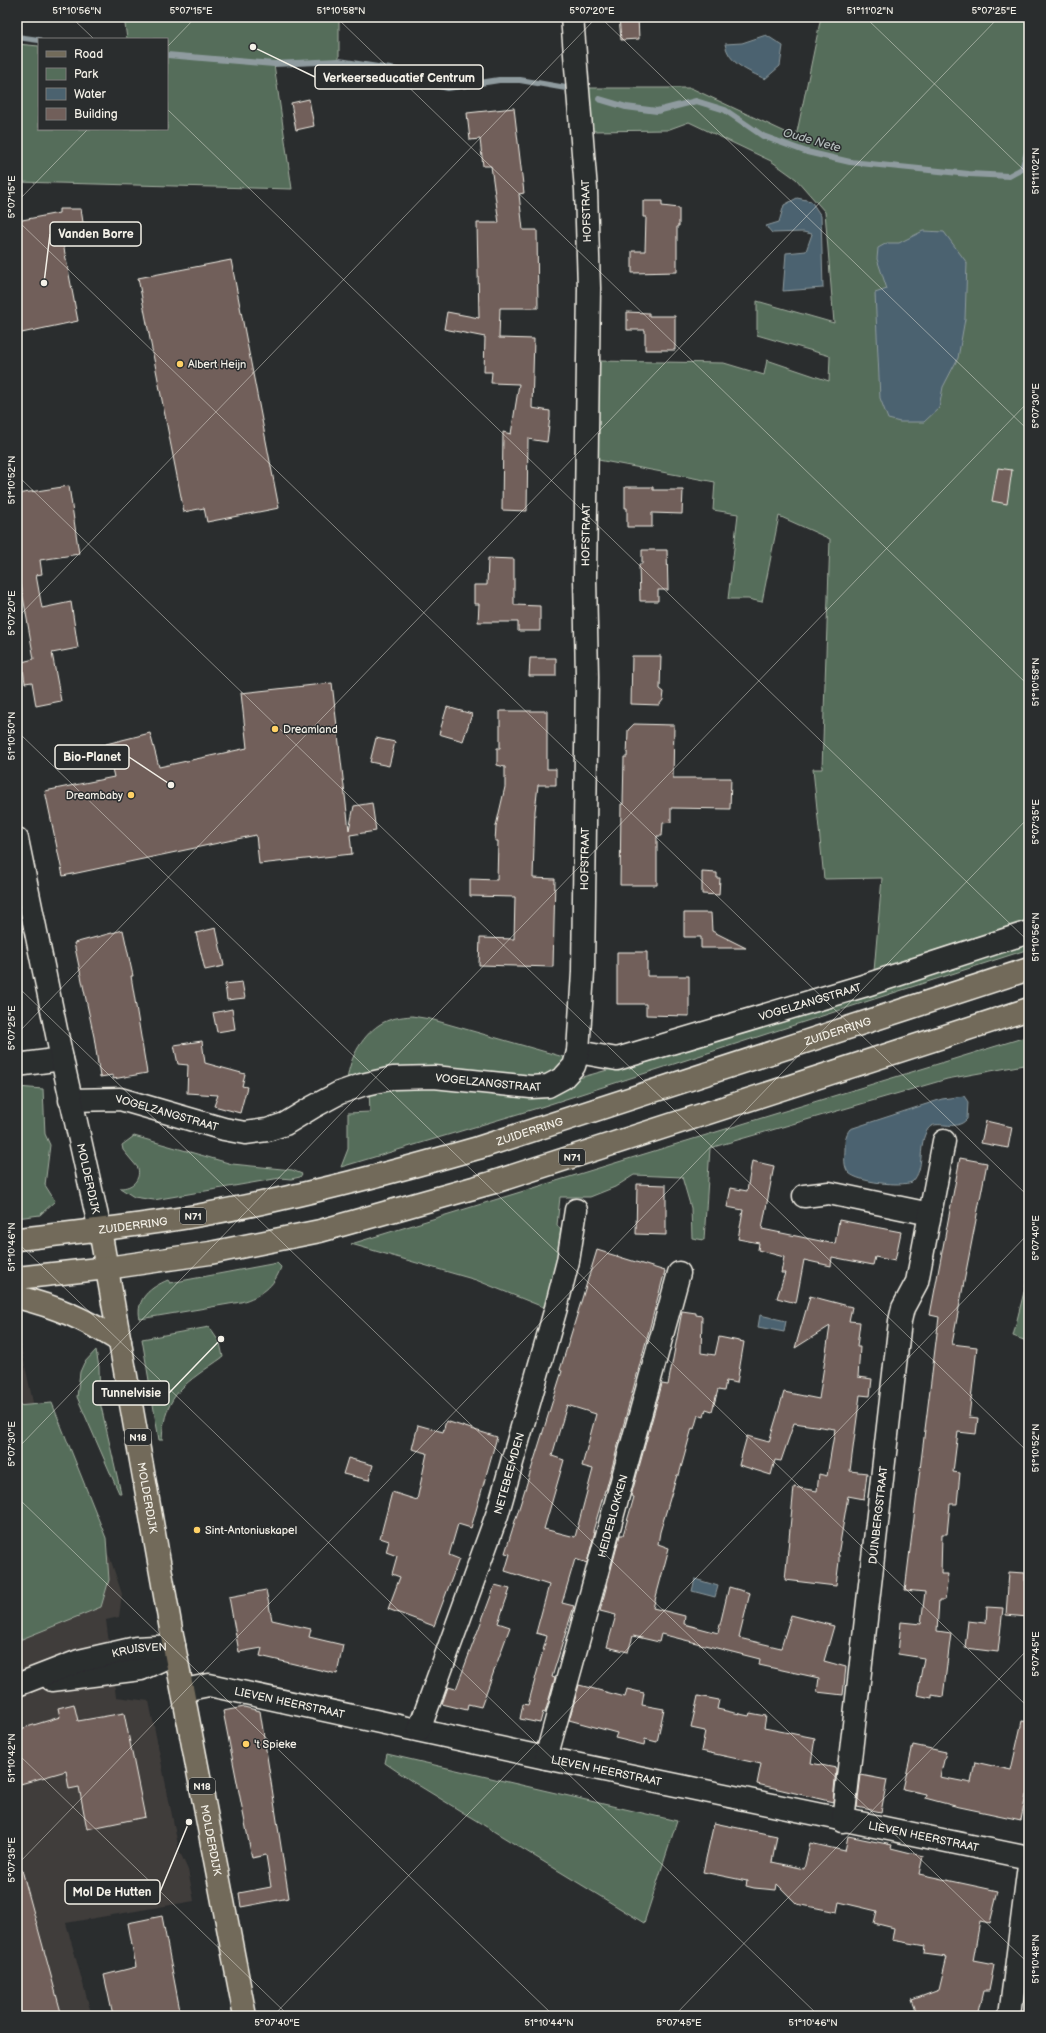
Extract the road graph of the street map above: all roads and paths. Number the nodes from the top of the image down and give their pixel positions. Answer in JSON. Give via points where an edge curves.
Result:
{"nodes":[{"id":1,"x":572,"y":17,"type":"edge"},
{"id":2,"x":17,"y":838,"type":"edge"},
{"id":3,"x":1029,"y":932,"type":"edge"},
{"id":4,"x":1029,"y":969,"type":"edge"},
{"id":5,"x":1029,"y":1009,"type":"edge"},
{"id":6,"x":578,"y":1052,"type":"junction"},
{"id":7,"x":62,"y":1059,"type":"junction"},
{"id":8,"x":17,"y":1065,"type":"edge"},
{"id":9,"x":70,"y":1100,"type":"junction"},
{"id":10,"x":944,"y":1141,"type":"dead end"},
{"id":11,"x":804,"y":1196,"type":"dead end"},
{"id":12,"x":576,"y":1210,"type":"dead end"},
{"id":13,"x":930,"y":1214,"type":"junction"},
{"id":14,"x":100,"y":1230,"type":"junction"},
{"id":15,"x":17,"y":1238,"type":"edge"},
{"id":16,"x":107,"y":1268,"type":"junction"},
{"id":17,"x":679,"y":1273,"type":"dead end"},
{"id":18,"x":17,"y":1278,"type":"edge"},
{"id":19,"x":17,"y":1297,"type":"edge"},
{"id":20,"x":120,"y":1341,"type":"junction"},
{"id":21,"x":174,"y":1646,"type":"junction"},
{"id":22,"x":19,"y":1684,"type":"edge"},
{"id":23,"x":184,"y":1690,"type":"junction"},
{"id":24,"x":419,"y":1730,"type":"junction"},
{"id":25,"x":546,"y":1758,"type":"junction"},
{"id":26,"x":843,"y":1821,"type":"junction"},
{"id":27,"x":1029,"y":1858,"type":"edge"},
{"id":28,"x":1029,"y":1865,"type":"edge"},
{"id":29,"x":245,"y":2016,"type":"edge"},
{"id":30,"x":1010,"y":2016,"type":"edge"}],
"edges":[{"from":1,"to":6,"type":"street","name":"HOFSTRAAT","via":[[586,190],[589,288],[585,577],[587,693]]},
{"from":2,"to":7,"type":"street","name":"MOLDERDIJK"},
{"from":3,"to":6,"type":"street","name":"VOGELZANGSTRAAT","via":[[863,986],[617,1058]]},
{"from":4,"to":14,"type":"main road","name":"ZUIDERRING","number":"N71","via":[[493,1143],[390,1173],[231,1209]]},
{"from":5,"to":16,"type":"main road","number":"N71","via":[[404,1209],[320,1231],[217,1252]]},
{"from":6,"to":9,"type":"street","name":"VOGELZANGSTRAAT","via":[[574,1066],[563,1078],[548,1086],[531,1087],[434,1077],[393,1078],[339,1093],[285,1124],[245,1133],[120,1099]]},
{"from":7,"to":8,"type":"street"},
{"from":7,"to":9,"type":"street","name":"MOLDERDIJK"},
{"from":9,"to":14,"type":"street","name":"MOLDERDIJK"},
{"from":10,"to":13,"type":"street","name":"DUINBERGSTRAAT"},
{"from":11,"to":13,"type":"street","via":[[829,1193]]},
{"from":12,"to":24,"type":"street","name":"NETEBEEMDEN","via":[[568,1261],[556,1308],[497,1515]]},
{"from":13,"to":26,"type":"street","name":"DUINBERGSTRAAT","via":[[918,1282],[903,1308],[900,1321]]},
{"from":14,"to":15,"type":"main road","name":"ZUIDERRING","number":"N71"},
{"from":14,"to":16,"type":"main road","name":"MOLDERDIJK","number":"N18"},
{"from":16,"to":18,"type":"main road","number":"N71"},
{"from":16,"to":20,"type":"main road","name":"MOLDERDIJK","number":"N18"},
{"from":17,"to":25,"type":"street","name":"HEIDEBLOKKEN"},
{"from":19,"to":20,"type":"main road","via":[[62,1310]]},
{"from":20,"to":21,"type":"main road","name":"MOLDERDIJK","number":"N18"},
{"from":21,"to":22,"type":"street","name":"KRUISVEN","via":[[136,1648],[79,1661]]},
{"from":21,"to":23,"type":"main road","name":"MOLDERDIJK","number":"N18"},
{"from":23,"to":24,"type":"street","name":"LIEVEN HEERSTRAAT","via":[[208,1685]]},
{"from":23,"to":29,"type":"main road","name":"MOLDERDIJK","number":"N18"},
{"from":24,"to":25,"type":"street","name":"LIEVEN HEERSTRAAT"},
{"from":25,"to":26,"type":"street","name":"LIEVEN HEERSTRAAT"},
{"from":26,"to":27,"type":"street","name":"LIEVEN HEERSTRAAT"},
{"from":28,"to":30,"type":"street"}]}
